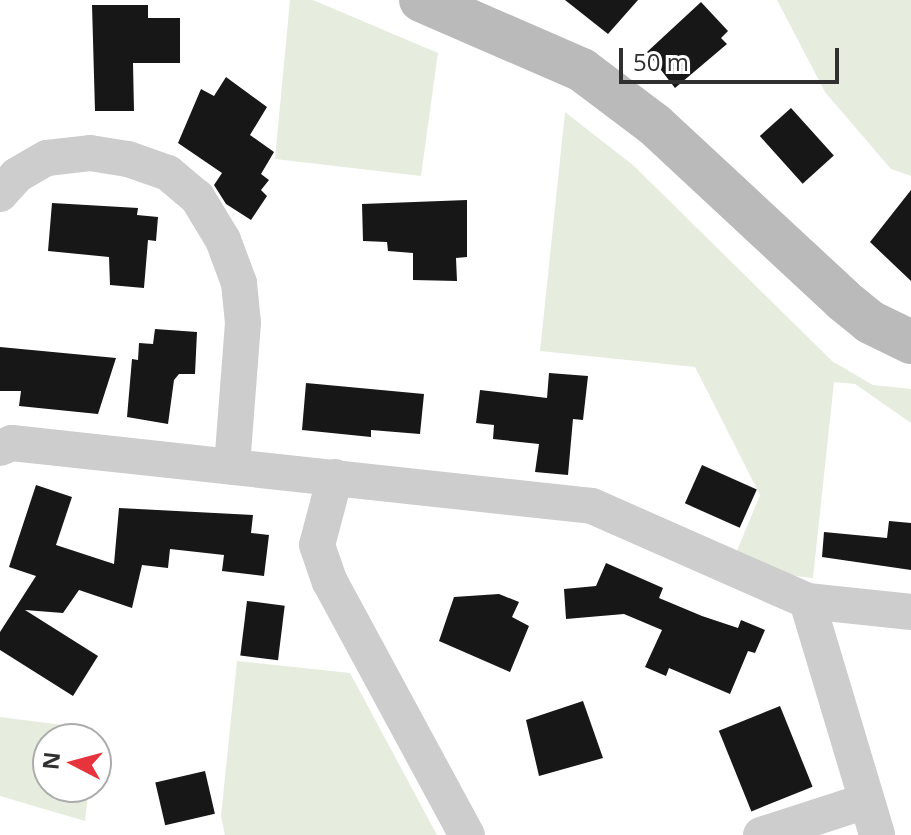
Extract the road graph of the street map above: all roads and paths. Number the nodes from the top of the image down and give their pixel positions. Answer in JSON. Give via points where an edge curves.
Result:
{"nodes":[{"id":1,"x":421,"y":0,"type":"edge"},
{"id":2,"x":0,"y":194,"type":"edge"},
{"id":3,"x":911,"y":342,"type":"edge"},
{"id":4,"x":0,"y":448,"type":"edge"},
{"id":5,"x":232,"y":467,"type":"junction"},
{"id":6,"x":335,"y":477,"type":"junction"},
{"id":7,"x":807,"y":601,"type":"junction"},
{"id":8,"x":911,"y":612,"type":"edge"},
{"id":9,"x":866,"y":801,"type":"junction"},
{"id":10,"x":467,"y":835,"type":"edge"},
{"id":11,"x":761,"y":835,"type":"edge"},
{"id":12,"x":877,"y":835,"type":"edge"}],
"edges":[{"from":1,"to":3,"type":"street","via":[[582,70],[655,125],[843,300],[870,322]]},
{"from":2,"to":5,"type":"street","via":[[17,175],[47,158],[90,153],[168,173],[197,197],[223,240],[239,283],[243,323]]},
{"from":4,"to":5,"type":"street","via":[[12,443]]},
{"from":5,"to":6,"type":"street"},
{"from":6,"to":7,"type":"street","via":[[592,506]]},
{"from":6,"to":10,"type":"street","via":[[317,545],[330,582]]},
{"from":7,"to":8,"type":"street"},
{"from":7,"to":9,"type":"street"},
{"from":9,"to":11,"type":"street"},
{"from":9,"to":12,"type":"street"}]}
